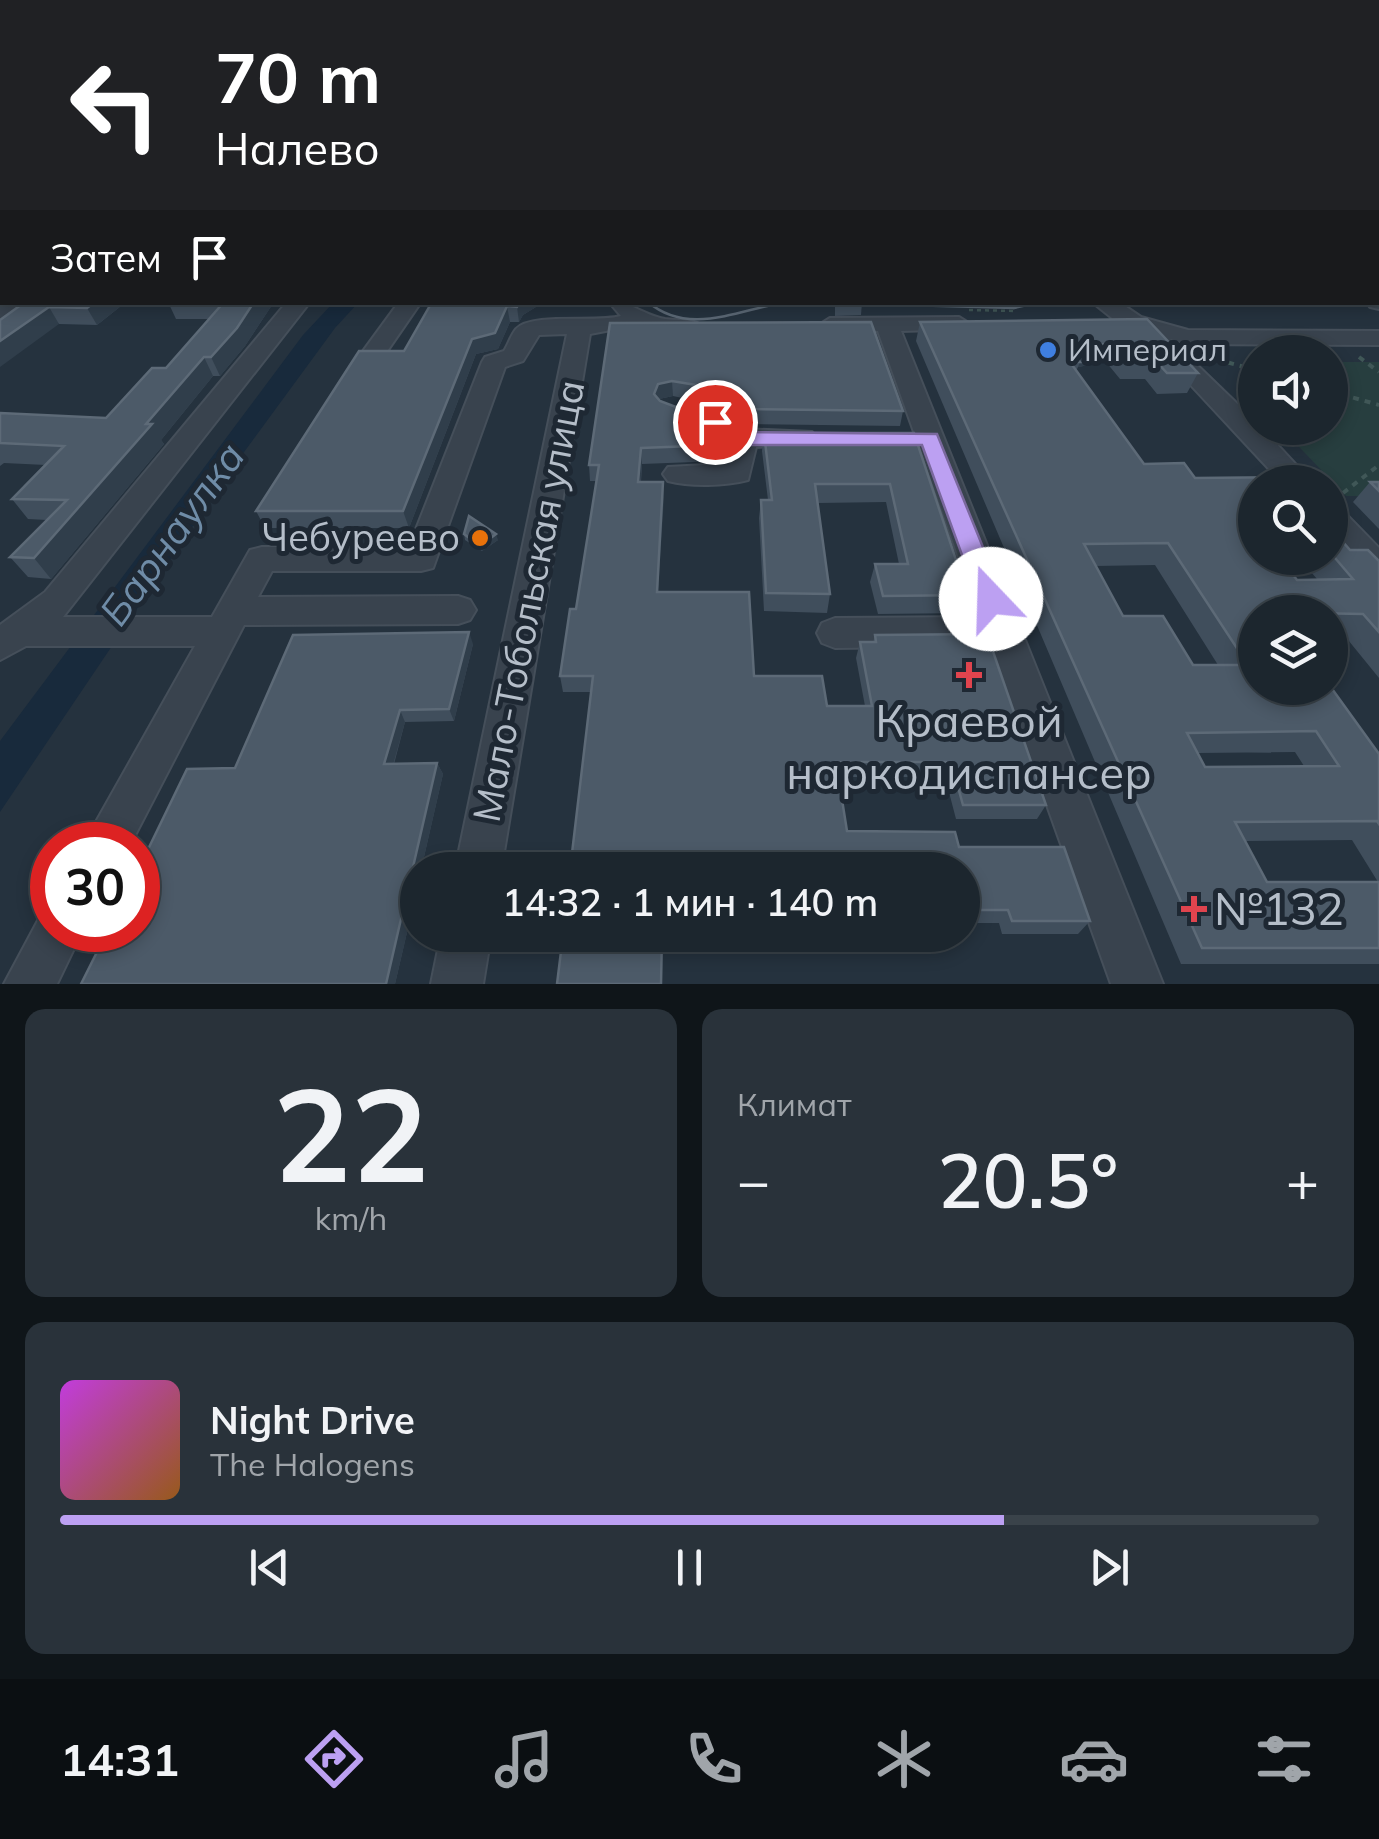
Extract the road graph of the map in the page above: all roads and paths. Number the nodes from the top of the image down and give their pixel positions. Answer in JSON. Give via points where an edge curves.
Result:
{"nodes":[{"id":1,"x":297,"y":305,"type":"edge"},
{"id":2,"x":408,"y":305,"type":"edge"},
{"id":3,"x":1096,"y":305,"type":"edge"},
{"id":4,"x":629,"y":310,"type":"edge"},
{"id":5,"x":1102,"y":313,"type":"edge"},
{"id":6,"x":1144,"y":313,"type":"edge"},
{"id":7,"x":984,"y":324,"type":"edge"},
{"id":8,"x":886,"y":325,"type":"junction"},
{"id":9,"x":814,"y":326,"type":"edge"},
{"id":10,"x":726,"y":327,"type":"edge"},
{"id":11,"x":579,"y":333,"type":"dead end"},
{"id":12,"x":1379,"y":338,"type":"edge"},
{"id":13,"x":1355,"y":354,"type":"dead end"},
{"id":14,"x":1204,"y":356,"type":"dead end"},
{"id":15,"x":370,"y":358,"type":"edge"},
{"id":16,"x":1238,"y":365,"type":"edge"},
{"id":17,"x":1379,"y":372,"type":"edge"},
{"id":18,"x":1348,"y":396,"type":"edge"},
{"id":19,"x":1379,"y":405,"type":"edge"},
{"id":20,"x":715,"y":422,"type":"edge"},
{"id":21,"x":742,"y":438,"type":"junction"},
{"id":22,"x":836,"y":438,"type":"edge"},
{"id":23,"x":892,"y":439,"type":"edge"},
{"id":24,"x":930,"y":439,"type":"junction"},
{"id":25,"x":1295,"y":465,"type":"edge"},
{"id":26,"x":1379,"y":465,"type":"edge"},
{"id":27,"x":678,"y":474,"type":"dead end"},
{"id":28,"x":1348,"y":499,"type":"edge"},
{"id":29,"x":1348,"y":516,"type":"edge"},
{"id":30,"x":1379,"y":569,"type":"edge"},
{"id":31,"x":458,"y":610,"type":"dead end"},
{"id":32,"x":228,"y":621,"type":"junction"},
{"id":33,"x":1003,"y":631,"type":"junction"},
{"id":34,"x":834,"y":632,"type":"dead end"},
{"id":35,"x":10,"y":638,"type":"edge"},
{"id":36,"x":119,"y":822,"type":"edge"},
{"id":37,"x":481,"y":852,"type":"edge"},
{"id":38,"x":47,"y":952,"type":"edge"},
{"id":39,"x":463,"y":952,"type":"edge"},
{"id":40,"x":30,"y":984,"type":"edge"},
{"id":41,"x":456,"y":984,"type":"edge"},
{"id":42,"x":1138,"y":984,"type":"edge"}],
"edges":[{"from":1,"to":35,"type":"street","via":[[57,602]]},
{"from":2,"to":15,"type":"street"},
{"from":3,"to":6,"type":"street"},
{"from":4,"to":10,"type":"street","via":[[661,326]]},
{"from":4,"to":32,"type":"street","via":[[608,326],[534,328],[514,356],[494,362],[421,559],[262,559]]},
{"from":5,"to":6,"type":"street"},
{"from":6,"to":12,"type":"street","via":[[1187,338]]},
{"from":6,"to":25,"type":"street","via":[[1182,360]]},
{"from":7,"to":8,"type":"street"},
{"from":8,"to":9,"type":"street"},
{"from":8,"to":24,"type":"street"},
{"from":11,"to":37,"type":"street","name":"Мало-Тобольская улица"},
{"from":13,"to":17,"type":"path"},
{"from":14,"to":16,"type":"path"},
{"from":18,"to":19,"type":"path"},
{"from":20,"to":21,"type":"street"},
{"from":21,"to":22,"type":"street"},
{"from":21,"to":27,"type":"street","via":[[738,473]]},
{"from":23,"to":24,"type":"street"},
{"from":24,"to":33,"type":"street"},
{"from":26,"to":28,"type":"path"},
{"from":29,"to":30,"type":"street"},
{"from":31,"to":32,"type":"street"},
{"from":32,"to":35,"type":"street","via":[[166,632]]},
{"from":32,"to":36,"type":"street"},
{"from":33,"to":34,"type":"street"},
{"from":33,"to":42,"type":"street"},
{"from":38,"to":40,"type":"street"},
{"from":39,"to":41,"type":"street"}]}
